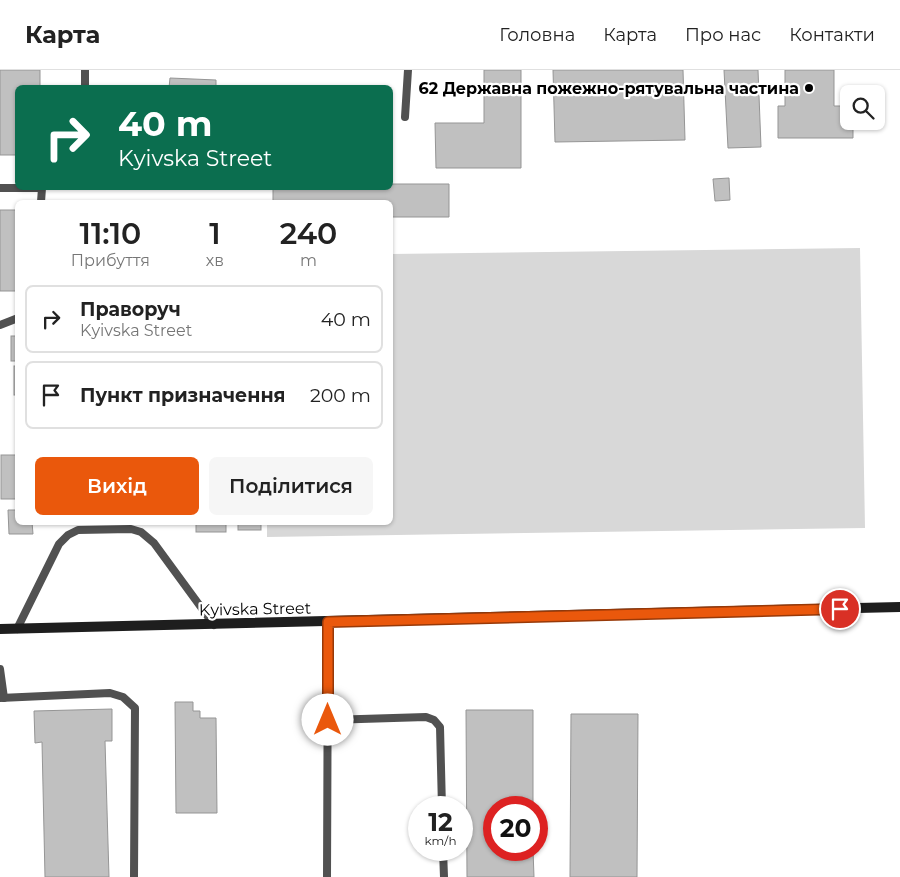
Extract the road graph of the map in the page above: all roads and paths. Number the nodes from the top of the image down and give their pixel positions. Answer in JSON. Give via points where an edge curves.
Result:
{"nodes":[{"id":1,"x":85,"y":70,"type":"edge"},
{"id":2,"x":408,"y":70,"type":"edge"},
{"id":3,"x":85,"y":85,"type":"edge"},
{"id":4,"x":405,"y":117,"type":"dead end"},
{"id":5,"x":0,"y":188,"type":"edge"},
{"id":6,"x":15,"y":188,"type":"edge"},
{"id":7,"x":15,"y":319,"type":"edge"},
{"id":8,"x":0,"y":326,"type":"edge"},
{"id":9,"x":900,"y":607,"type":"edge"},
{"id":10,"x":328,"y":622,"type":"junction"},
{"id":11,"x":214,"y":625,"type":"junction"},
{"id":12,"x":0,"y":629,"type":"edge"},
{"id":13,"x":17,"y":629,"type":"junction"},
{"id":14,"x":0,"y":669,"type":"edge"},
{"id":15,"x":2,"y":698,"type":"edge"},
{"id":16,"x":328,"y":720,"type":"junction"},
{"id":17,"x":442,"y":796,"type":"edge"},
{"id":18,"x":443,"y":861,"type":"edge"},
{"id":19,"x":134,"y":877,"type":"edge"},
{"id":20,"x":327,"y":877,"type":"edge"},
{"id":21,"x":444,"y":877,"type":"edge"}],
"edges":[{"from":1,"to":3,"type":"lane"},
{"from":2,"to":4,"type":"lane"},
{"from":5,"to":6,"type":"lane"},
{"from":7,"to":8,"type":"lane"},
{"from":9,"to":10,"type":"main road","name":"Kyivska Street"},
{"from":10,"to":11,"type":"main road","name":"Kyivska Street"},
{"from":10,"to":16,"type":"lane"},
{"from":11,"to":13,"type":"main road","name":"Kyivska Street"},
{"from":11,"to":13,"type":"lane","via":[[154,543],[141,532],[131,529],[78,530],[68,534],[59,544]]},
{"from":12,"to":13,"type":"main road","name":"Kyivska Street"},
{"from":14,"to":15,"type":"lane"},
{"from":15,"to":19,"type":"lane","via":[[110,693],[124,697],[135,708]]},
{"from":16,"to":17,"type":"lane","via":[[434,720],[440,727]]},
{"from":16,"to":20,"type":"lane"},
{"from":18,"to":21,"type":"lane"}]}
